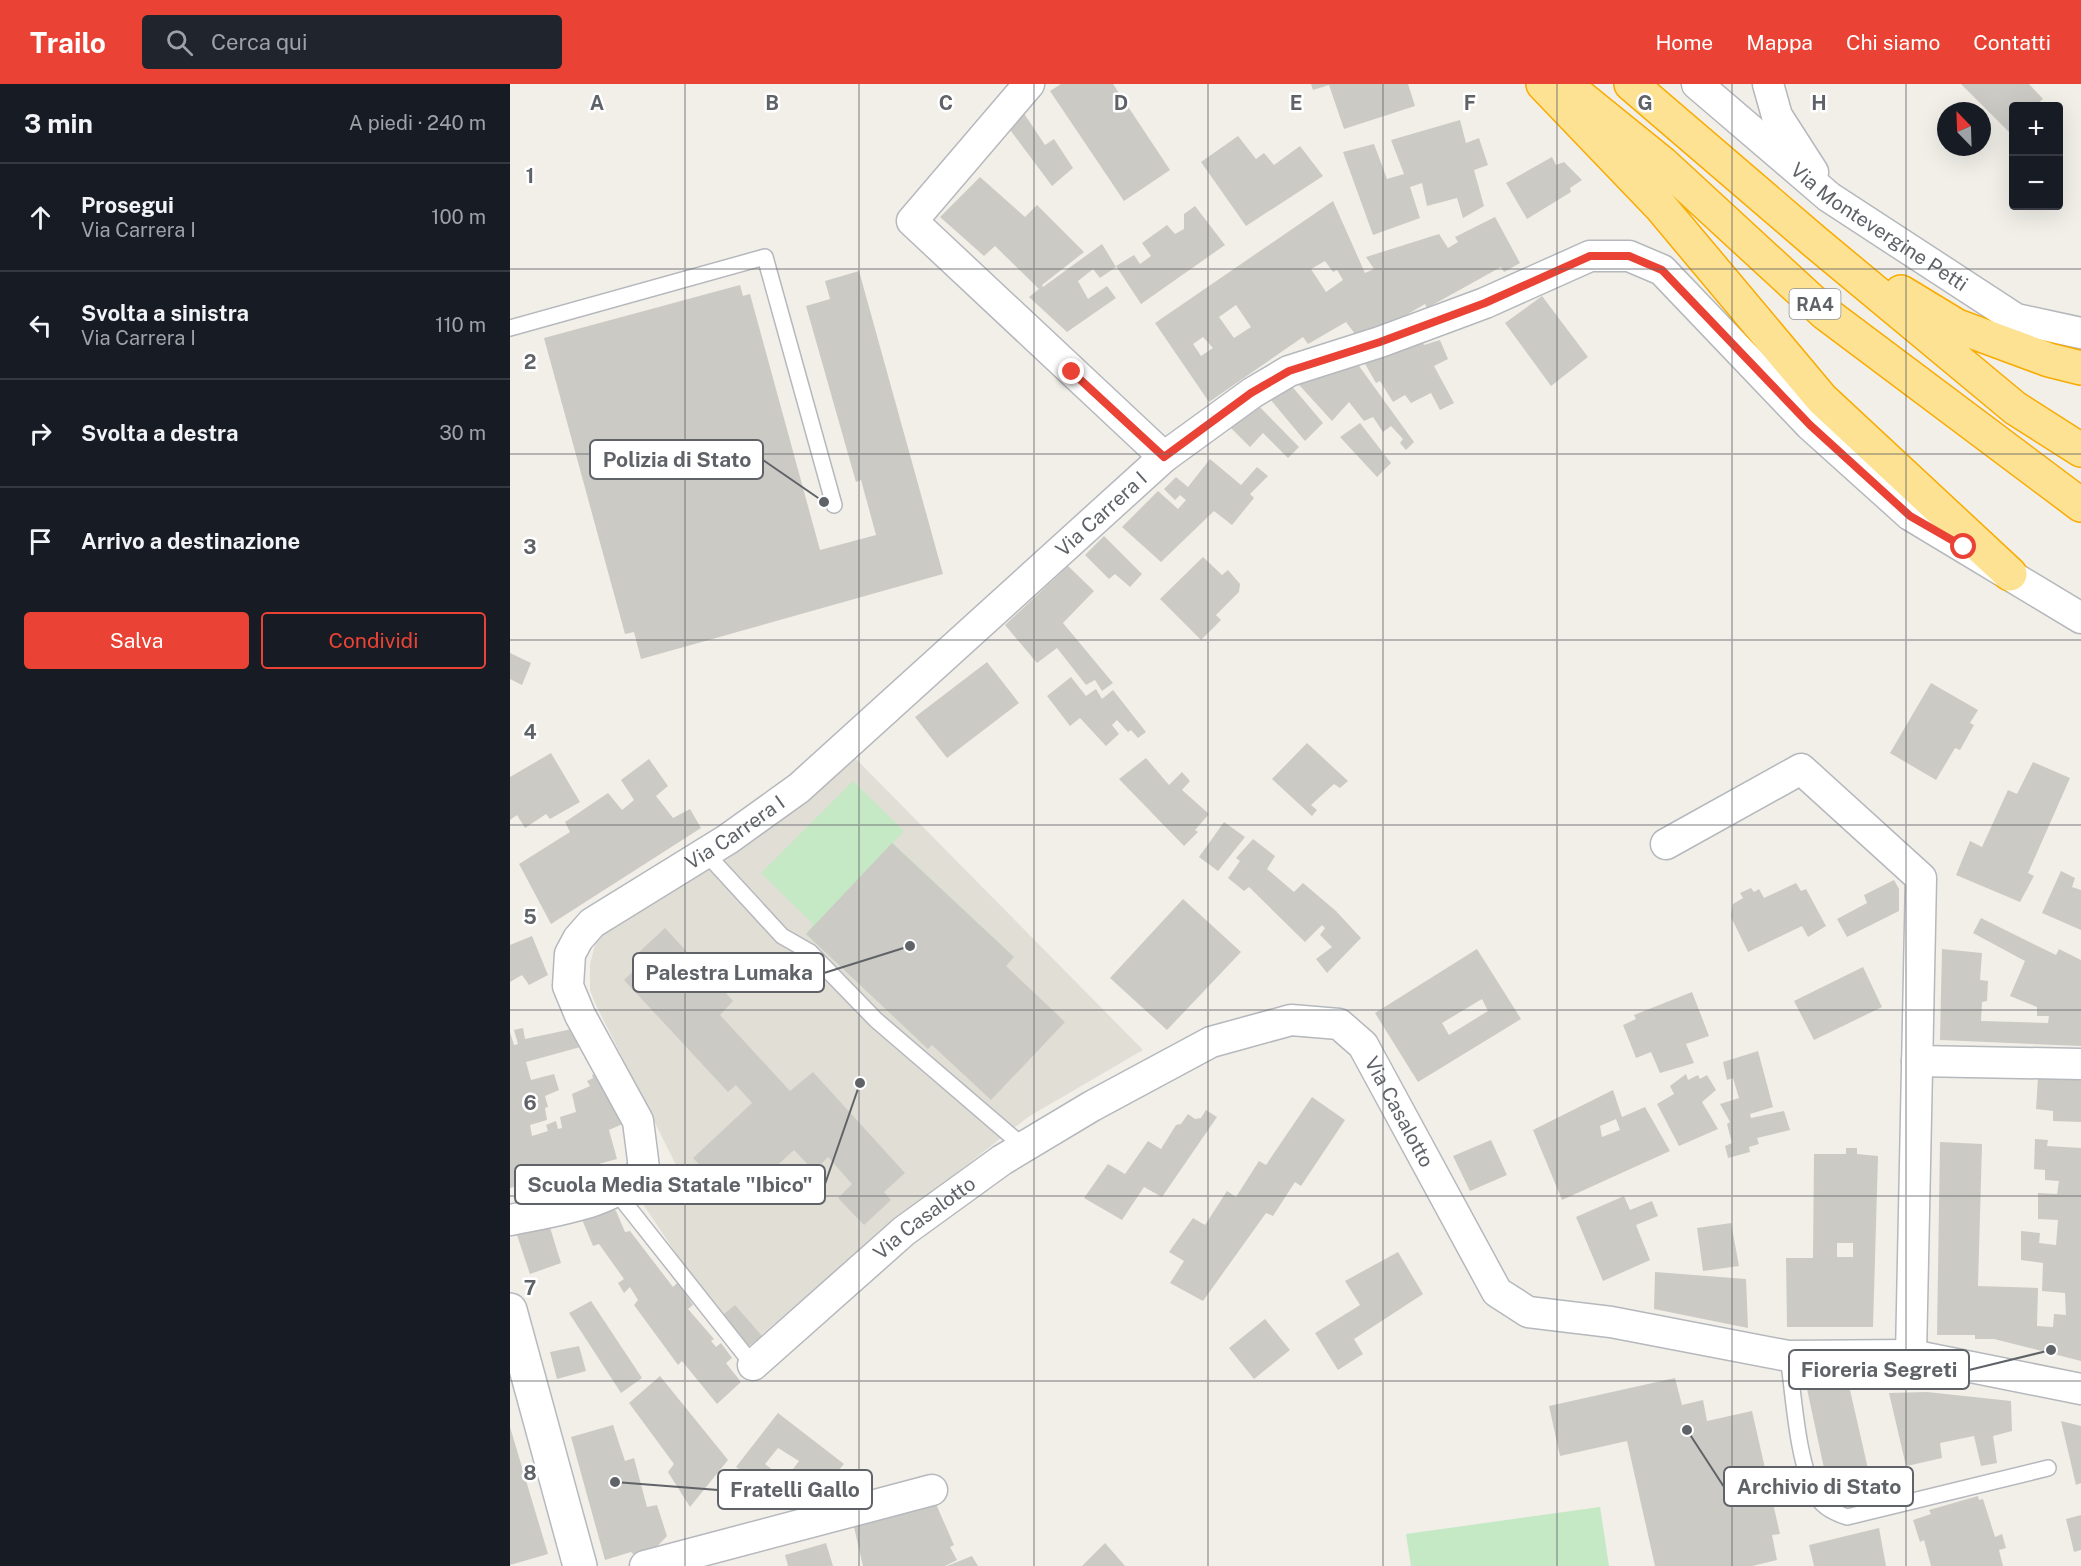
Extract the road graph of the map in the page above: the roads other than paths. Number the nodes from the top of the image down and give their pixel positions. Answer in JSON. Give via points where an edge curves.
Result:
{"nodes":[{"id":1,"x":1029,"y":84,"type":"edge"},
{"id":2,"x":1543,"y":84,"type":"edge"},
{"id":3,"x":1565,"y":84,"type":"edge"},
{"id":4,"x":1631,"y":84,"type":"edge"},
{"id":5,"x":1697,"y":84,"type":"edge"},
{"id":6,"x":1768,"y":84,"type":"edge"},
{"id":7,"x":1829,"y":197,"type":"junction"},
{"id":8,"x":1814,"y":241,"type":"junction"},
{"id":9,"x":510,"y":328,"type":"edge"},
{"id":10,"x":2081,"y":333,"type":"edge"},
{"id":11,"x":2081,"y":368,"type":"edge"},
{"id":12,"x":2081,"y":450,"type":"edge"},
{"id":13,"x":1164,"y":457,"type":"junction"},
{"id":14,"x":834,"y":505,"type":"dead end"},
{"id":15,"x":2081,"y":505,"type":"edge"},
{"id":16,"x":2010,"y":574,"type":"junction"},
{"id":17,"x":2081,"y":618,"type":"edge"},
{"id":18,"x":1666,"y":844,"type":"dead end"},
{"id":19,"x":713,"y":861,"type":"dead end"},
{"id":20,"x":1917,"y":1061,"type":"junction"},
{"id":21,"x":2081,"y":1064,"type":"edge"},
{"id":22,"x":1024,"y":1147,"type":"junction"},
{"id":23,"x":617,"y":1193,"type":"junction"},
{"id":24,"x":510,"y":1220,"type":"edge"},
{"id":25,"x":510,"y":1310,"type":"edge"},
{"id":26,"x":1911,"y":1355,"type":"junction"},
{"id":27,"x":1788,"y":1356,"type":"junction"},
{"id":28,"x":753,"y":1365,"type":"joint"},
{"id":29,"x":2081,"y":1389,"type":"edge"},
{"id":30,"x":2048,"y":1468,"type":"dead end"},
{"id":31,"x":932,"y":1490,"type":"dead end"},
{"id":32,"x":580,"y":1566,"type":"edge"},
{"id":33,"x":645,"y":1566,"type":"edge"}],
"edges":[{"from":1,"to":13,"type":"street","via":[[912,221]]},
{"from":2,"to":16,"type":"highway","via":[[1660,206],[1822,399]]},
{"from":3,"to":15,"type":"highway","number":"RA4","via":[[1662,163],[1825,313]]},
{"from":4,"to":8,"type":"highway","number":"RA4"},
{"from":5,"to":7,"type":"street","name":"Via Montevergine Petti"},
{"from":6,"to":7,"type":"street","via":[[1777,116]]},
{"from":7,"to":10,"type":"street","name":"Via Montevergine Petti","via":[[2016,320]]},
{"from":8,"to":11,"type":"highway","via":[[1957,326]]},
{"from":8,"to":12,"type":"highway","number":"RA4","via":[[2015,408]]},
{"from":9,"to":14,"type":"lane","via":[[765,257]]},
{"from":13,"to":16,"type":"street","name":"Via Carrera I","via":[[1251,393],[1289,371],[1485,303],[1590,256],[1629,256],[1662,270],[1810,425],[1910,516]]},
{"from":13,"to":23,"type":"street","name":"Via Carrera I","via":[[799,788],[728,839],[592,923],[578,939],[570,954],[568,986],[638,1121],[644,1168],[634,1182]]},
{"from":16,"to":17,"type":"street","name":"Via Carrera I"},
{"from":18,"to":20,"type":"street","via":[[1801,769],[1921,878]]},
{"from":19,"to":22,"type":"lane","via":[[782,936],[810,952],[876,1020]]},
{"from":20,"to":21,"type":"street"},
{"from":20,"to":26,"type":"street"},
{"from":22,"to":27,"type":"street","name":"Via Casalotto","via":[[1211,1042],[1291,1020],[1339,1024],[1363,1046],[1497,1292],[1528,1312],[1611,1322]]},
{"from":22,"to":28,"type":"street","name":"Via Casalotto","via":[[904,1231]]},
{"from":23,"to":24,"type":"street","name":"Via Carrera I"},
{"from":23,"to":28,"type":"lane"},
{"from":25,"to":32,"type":"street"},
{"from":26,"to":27,"type":"street","name":"Via Casalotto"},
{"from":26,"to":29,"type":"street","name":"Via Casalotto"},
{"from":27,"to":30,"type":"lane","via":[[1806,1474],[1818,1499],[1832,1512],[1847,1517]]},
{"from":31,"to":33,"type":"street"}]}
